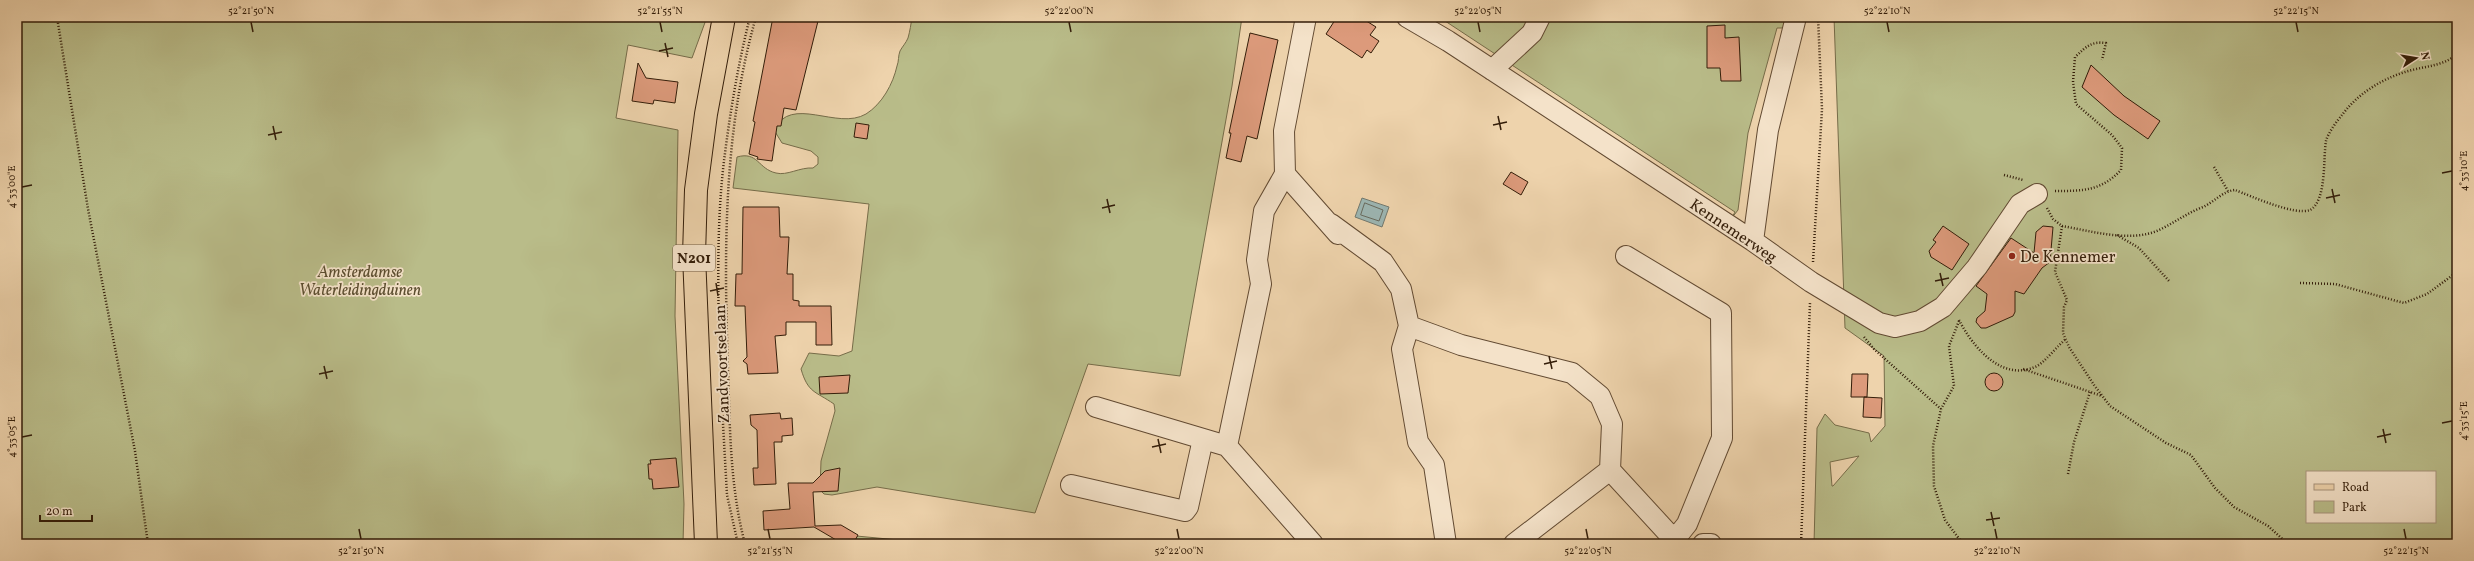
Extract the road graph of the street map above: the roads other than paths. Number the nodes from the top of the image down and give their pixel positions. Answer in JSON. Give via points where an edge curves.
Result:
{"nodes":[{"id":1,"x":724,"y":17,"type":"edge"},
{"id":2,"x":1306,"y":17,"type":"edge"},
{"id":3,"x":1407,"y":17,"type":"edge"},
{"id":4,"x":1540,"y":17,"type":"edge"},
{"id":5,"x":1796,"y":17,"type":"edge"},
{"id":6,"x":1492,"y":70,"type":"junction"},
{"id":7,"x":1285,"y":174,"type":"junction"},
{"id":8,"x":2038,"y":194,"type":"road end"},
{"id":9,"x":1753,"y":241,"type":"junction"},
{"id":10,"x":1626,"y":256,"type":"dead end"},
{"id":11,"x":1409,"y":326,"type":"junction"},
{"id":12,"x":1096,"y":407,"type":"dead end"},
{"id":13,"x":1203,"y":439,"type":"junction"},
{"id":14,"x":1227,"y":446,"type":"junction"},
{"id":15,"x":1610,"y":470,"type":"junction"},
{"id":16,"x":1071,"y":485,"type":"dead end"},
{"id":17,"x":703,"y":501,"type":"junction"},
{"id":18,"x":1676,"y":542,"type":"edge"},
{"id":19,"x":706,"y":544,"type":"edge"},
{"id":20,"x":711,"y":544,"type":"edge"},
{"id":21,"x":1313,"y":544,"type":"edge"},
{"id":22,"x":1446,"y":544,"type":"edge"},
{"id":23,"x":1514,"y":544,"type":"edge"},
{"id":24,"x":1703,"y":544,"type":"edge"},
{"id":25,"x":1711,"y":544,"type":"edge"}],
"edges":[{"from":1,"to":17,"type":"main road","name":"Zandvoortselaan","number":"N201","via":[[706,114],[696,190],[694,256]]},
{"from":2,"to":7,"type":"street","via":[[1284,131]]},
{"from":3,"to":6,"type":"street","name":"Kennemerweg"},
{"from":4,"to":6,"type":"street","via":[[1532,33]]},
{"from":5,"to":9,"type":"street","via":[[1768,130]]},
{"from":6,"to":9,"type":"street","name":"Kennemerweg"},
{"from":7,"to":11,"type":"street","via":[[1331,224],[1347,248],[1366,263],[1383,262],[1401,288]]},
{"from":7,"to":14,"type":"street","via":[[1264,212],[1257,260],[1261,284]]},
{"from":8,"to":9,"type":"street","name":"Kennemerweg","via":[[2020,204],[1977,267],[1943,307],[1920,321],[1895,327],[1880,323],[1811,282]]},
{"from":10,"to":18,"type":"street","via":[[1721,313],[1722,438],[1687,524]]},
{"from":11,"to":15,"type":"street","via":[[1461,345],[1572,373],[1600,396],[1612,424]]},
{"from":11,"to":22,"type":"street","via":[[1402,348],[1404,364],[1418,442],[1434,465]]},
{"from":12,"to":13,"type":"street"},
{"from":13,"to":14,"type":"street"},
{"from":13,"to":16,"type":"street","via":[[1188,507],[1184,512]]},
{"from":14,"to":21,"type":"street"},
{"from":15,"to":18,"type":"street"},
{"from":15,"to":23,"type":"street"},
{"from":17,"to":19,"type":"main road","name":"Zandvoortselaan","number":"N201"},
{"from":17,"to":20,"type":"main road","name":"Zandvoortselaan","number":"N201"},
{"from":24,"to":25,"type":"street"}]}
